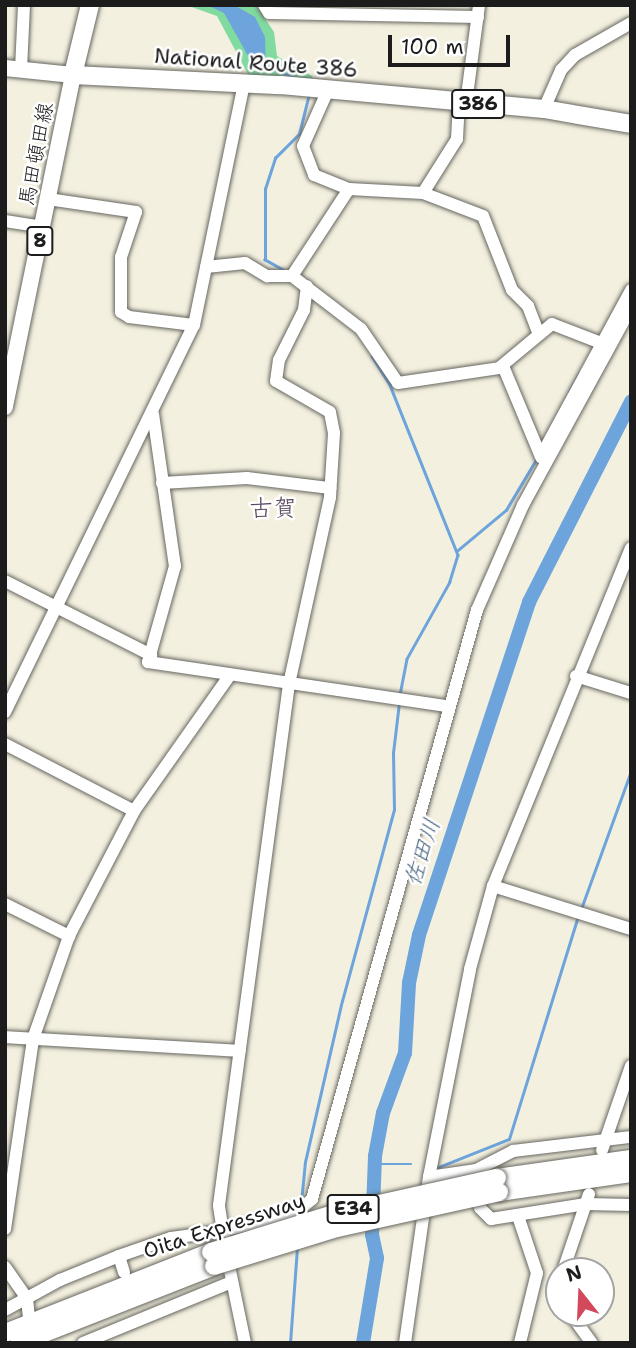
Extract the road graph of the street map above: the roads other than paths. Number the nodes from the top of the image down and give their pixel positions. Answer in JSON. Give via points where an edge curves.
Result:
{"nodes":[{"id":1,"x":24,"y":5,"type":"edge"},
{"id":2,"x":90,"y":5,"type":"edge"},
{"id":3,"x":264,"y":5,"type":"edge"},
{"id":4,"x":478,"y":11,"type":"edge"},
{"id":5,"x":631,"y":23,"type":"edge"},
{"id":6,"x":13,"y":69,"type":"edge"},
{"id":7,"x":73,"y":75,"type":"junction"},
{"id":8,"x":244,"y":83,"type":"junction"},
{"id":9,"x":326,"y":90,"type":"junction"},
{"id":10,"x":462,"y":103,"type":"junction"},
{"id":11,"x":544,"y":109,"type":"junction"},
{"id":12,"x":631,"y":124,"type":"edge"},
{"id":13,"x":349,"y":189,"type":"junction"},
{"id":14,"x":423,"y":193,"type":"junction"},
{"id":15,"x":48,"y":199,"type":"junction"},
{"id":16,"x":5,"y":221,"type":"edge"},
{"id":17,"x":43,"y":227,"type":"junction"},
{"id":18,"x":206,"y":267,"type":"junction"},
{"id":19,"x":292,"y":276,"type":"junction"},
{"id":20,"x":307,"y":286,"type":"junction"},
{"id":21,"x":631,"y":290,"type":"edge"},
{"id":22,"x":631,"y":308,"type":"edge"},
{"id":23,"x":194,"y":324,"type":"junction"},
{"id":24,"x":539,"y":334,"type":"junction"},
{"id":25,"x":598,"y":342,"type":"junction"},
{"id":26,"x":10,"y":359,"type":"edge"},
{"id":27,"x":503,"y":366,"type":"junction"},
{"id":28,"x":5,"y":407,"type":"edge"},
{"id":29,"x":153,"y":414,"type":"junction"},
{"id":30,"x":540,"y":454,"type":"junction"},
{"id":31,"x":162,"y":483,"type":"junction"},
{"id":32,"x":330,"y":488,"type":"junction"},
{"id":33,"x":520,"y":513,"type":"junction"},
{"id":34,"x":631,"y":548,"type":"edge"},
{"id":35,"x":5,"y":581,"type":"edge"},
{"id":36,"x":58,"y":608,"type":"junction"},
{"id":37,"x":150,"y":655,"type":"junction"},
{"id":38,"x":230,"y":675,"type":"junction"},
{"id":39,"x":576,"y":676,"type":"junction"},
{"id":40,"x":289,"y":684,"type":"junction"},
{"id":41,"x":631,"y":694,"type":"edge"},
{"id":42,"x":447,"y":706,"type":"junction"},
{"id":43,"x":5,"y":712,"type":"edge"},
{"id":44,"x":5,"y":744,"type":"edge"},
{"id":45,"x":134,"y":811,"type":"junction"},
{"id":46,"x":493,"y":886,"type":"junction"},
{"id":47,"x":5,"y":904,"type":"edge"},
{"id":48,"x":631,"y":929,"type":"edge"},
{"id":49,"x":69,"y":936,"type":"junction"},
{"id":50,"x":5,"y":1037,"type":"edge"},
{"id":51,"x":33,"y":1039,"type":"junction"},
{"id":52,"x":240,"y":1051,"type":"junction"},
{"id":53,"x":631,"y":1066,"type":"edge"},
{"id":54,"x":631,"y":1137,"type":"edge"},
{"id":55,"x":605,"y":1145,"type":"junction"},
{"id":56,"x":631,"y":1159,"type":"edge"},
{"id":57,"x":476,"y":1170,"type":"junction"},
{"id":58,"x":631,"y":1173,"type":"edge"},
{"id":59,"x":429,"y":1177,"type":"junction"},
{"id":60,"x":498,"y":1185,"type":"junction"},
{"id":61,"x":588,"y":1199,"type":"junction"},
{"id":62,"x":631,"y":1205,"type":"edge"},
{"id":63,"x":518,"y":1216,"type":"junction"},
{"id":64,"x":5,"y":1230,"type":"edge"},
{"id":65,"x":223,"y":1231,"type":"junction"},
{"id":66,"x":119,"y":1256,"type":"junction"},
{"id":67,"x":569,"y":1257,"type":"edge"},
{"id":68,"x":212,"y":1259,"type":"junction"},
{"id":69,"x":5,"y":1267,"type":"edge"},
{"id":70,"x":124,"y":1272,"type":"dead end"},
{"id":71,"x":232,"y":1283,"type":"junction"},
{"id":72,"x":27,"y":1299,"type":"junction"},
{"id":73,"x":5,"y":1310,"type":"edge"},
{"id":74,"x":29,"y":1317,"type":"dead end"},
{"id":75,"x":580,"y":1327,"type":"edge"},
{"id":76,"x":5,"y":1334,"type":"edge"},
{"id":77,"x":19,"y":1343,"type":"edge"},
{"id":78,"x":83,"y":1343,"type":"edge"},
{"id":79,"x":245,"y":1343,"type":"edge"},
{"id":80,"x":405,"y":1343,"type":"edge"},
{"id":81,"x":520,"y":1343,"type":"edge"},
{"id":82,"x":592,"y":1343,"type":"edge"}],
"edges":[{"from":1,"to":6,"type":"street"},
{"from":2,"to":7,"type":"highway"},
{"from":3,"to":4,"type":"street","via":[[269,13]]},
{"from":4,"to":10,"type":"street"},
{"from":5,"to":11,"type":"street","via":[[575,55],[561,70]]},
{"from":6,"to":7,"type":"main road"},
{"from":7,"to":8,"type":"highway","name":"National Route 386","number":"386"},
{"from":7,"to":15,"type":"main road","name":"馬田頓田線","number":"8"},
{"from":8,"to":9,"type":"highway","name":"National Route 386","number":"386"},
{"from":8,"to":18,"type":"street"},
{"from":9,"to":10,"type":"highway","name":"National Route 386","number":"386"},
{"from":9,"to":13,"type":"street","via":[[302,151],[320,180]]},
{"from":10,"to":11,"type":"highway","name":"National Route 386","number":"386"},
{"from":10,"to":14,"type":"street","via":[[457,139]]},
{"from":11,"to":12,"type":"highway","name":"National Route 386","number":"386"},
{"from":13,"to":14,"type":"street"},
{"from":13,"to":19,"type":"street"},
{"from":14,"to":24,"type":"street","via":[[484,216],[512,290],[528,306]]},
{"from":15,"to":17,"type":"main road","name":"馬田頓田線","number":"8"},
{"from":15,"to":23,"type":"street","via":[[136,212],[121,257],[121,312],[129,317]]},
{"from":16,"to":17,"type":"street"},
{"from":17,"to":26,"type":"main road","name":"馬田頓田線","number":"8"},
{"from":18,"to":19,"type":"street","via":[[244,263],[267,276]]},
{"from":18,"to":23,"type":"street"},
{"from":19,"to":20,"type":"street"},
{"from":20,"to":27,"type":"street","via":[[361,329],[398,383]]},
{"from":20,"to":32,"type":"street","via":[[304,310],[279,360],[276,382],[330,412],[334,433]]},
{"from":21,"to":25,"type":"street"},
{"from":22,"to":33,"type":"street"},
{"from":23,"to":29,"type":"street"},
{"from":24,"to":25,"type":"street","via":[[552,324]]},
{"from":24,"to":27,"type":"street"},
{"from":25,"to":30,"type":"street"},
{"from":26,"to":28,"type":"main road","name":"馬田頓田線","number":"8"},
{"from":27,"to":30,"type":"street"},
{"from":29,"to":31,"type":"street"},
{"from":29,"to":36,"type":"street"},
{"from":30,"to":33,"type":"street"},
{"from":31,"to":32,"type":"street","via":[[247,478]]},
{"from":31,"to":37,"type":"street","via":[[175,566]]},
{"from":32,"to":40,"type":"street"},
{"from":33,"to":42,"type":"street","via":[[477,610]]},
{"from":34,"to":39,"type":"street"},
{"from":35,"to":36,"type":"street"},
{"from":36,"to":37,"type":"street"},
{"from":36,"to":43,"type":"street"},
{"from":37,"to":38,"type":"street","via":[[148,662],[154,665]]},
{"from":38,"to":40,"type":"street"},
{"from":38,"to":45,"type":"street"},
{"from":39,"to":41,"type":"street"},
{"from":39,"to":46,"type":"street"},
{"from":40,"to":42,"type":"street"},
{"from":40,"to":52,"type":"street"},
{"from":42,"to":65,"type":"street","via":[[319,1186],[296,1213]]},
{"from":44,"to":45,"type":"street"},
{"from":45,"to":49,"type":"street"},
{"from":46,"to":48,"type":"street"},
{"from":46,"to":59,"type":"street","via":[[470,969]]},
{"from":47,"to":49,"type":"street"},
{"from":49,"to":51,"type":"street"},
{"from":50,"to":51,"type":"street"},
{"from":51,"to":52,"type":"street"},
{"from":51,"to":64,"type":"street"},
{"from":52,"to":65,"type":"street","via":[[219,1205]]},
{"from":53,"to":55,"type":"street"},
{"from":54,"to":55,"type":"street"},
{"from":55,"to":57,"type":"street","via":[[513,1151]]},
{"from":56,"to":60,"type":"highway","name":"Oita Expressway","number":"E34"},
{"from":57,"to":59,"type":"street"},
{"from":57,"to":63,"type":"street","via":[[485,1216]]},
{"from":58,"to":60,"type":"highway","name":"Oita Expressway","number":"E34"},
{"from":59,"to":80,"type":"street"},
{"from":60,"to":68,"type":"highway","name":"Oita Expressway","number":"E34","bridge":true},
{"from":61,"to":62,"type":"street"},
{"from":61,"to":63,"type":"street"},
{"from":61,"to":67,"type":"street"},
{"from":63,"to":81,"type":"street","via":[[537,1273]]},
{"from":65,"to":66,"type":"street","via":[[171,1238]]},
{"from":65,"to":71,"type":"street"},
{"from":66,"to":70,"type":"street"},
{"from":66,"to":72,"type":"street"},
{"from":68,"to":76,"type":"highway","name":"Oita Expressway","number":"E34"},
{"from":68,"to":77,"type":"highway","name":"Oita Expressway","number":"E34"},
{"from":69,"to":72,"type":"street"},
{"from":71,"to":78,"type":"street","via":[[140,1313]]},
{"from":71,"to":79,"type":"street"},
{"from":72,"to":73,"type":"street"},
{"from":72,"to":74,"type":"street"},
{"from":75,"to":82,"type":"street"}]}
